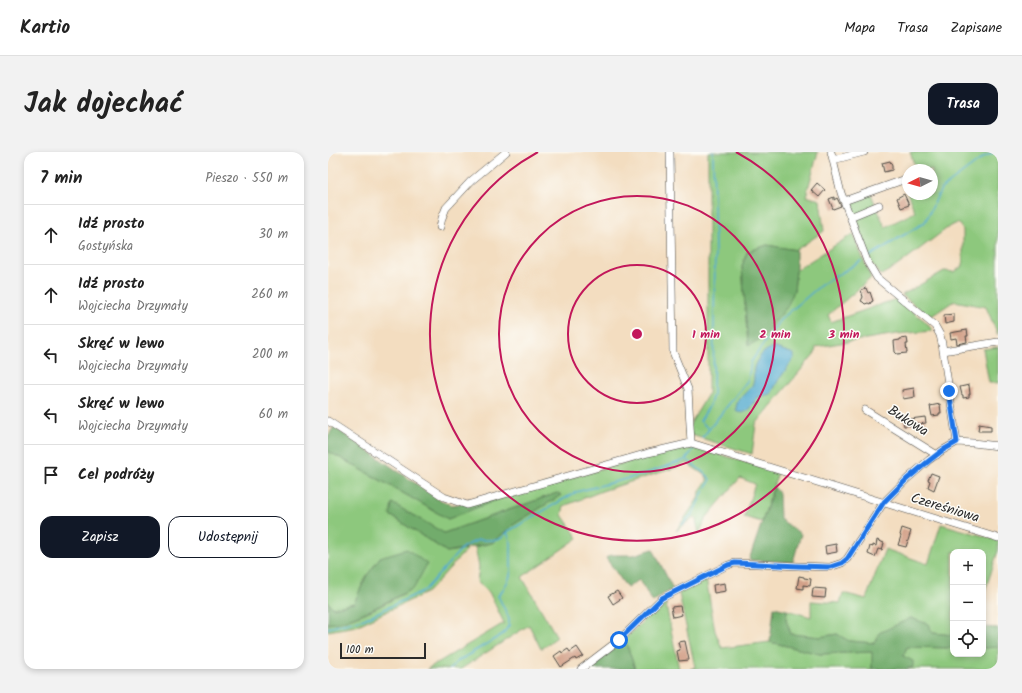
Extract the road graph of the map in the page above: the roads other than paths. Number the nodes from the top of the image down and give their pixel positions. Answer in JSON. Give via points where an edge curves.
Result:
{"nodes":[{"id":1,"x":506,"y":152,"type":"edge"},
{"id":2,"x":670,"y":152,"type":"edge"},
{"id":3,"x":831,"y":152,"type":"edge"},
{"id":4,"x":864,"y":152,"type":"edge"},
{"id":5,"x":833,"y":160,"type":"junction"},
{"id":6,"x":902,"y":180,"type":"edge"},
{"id":7,"x":844,"y":201,"type":"junction"},
{"id":8,"x":879,"y":205,"type":"dead end"},
{"id":9,"x":850,"y":217,"type":"junction"},
{"id":10,"x":440,"y":227,"type":"dead end"},
{"id":11,"x":998,"y":342,"type":"edge"},
{"id":12,"x":943,"y":351,"type":"junction"},
{"id":13,"x":865,"y":410,"type":"dead end"},
{"id":14,"x":328,"y":421,"type":"edge"},
{"id":15,"x":957,"y":442,"type":"junction"},
{"id":16,"x":691,"y":443,"type":"junction"},
{"id":17,"x":998,"y":446,"type":"edge"},
{"id":18,"x":937,"y":455,"type":"junction"},
{"id":19,"x":884,"y":502,"type":"junction"},
{"id":20,"x":998,"y":538,"type":"edge"},
{"id":21,"x":582,"y":669,"type":"edge"}],
"edges":[{"from":1,"to":10,"type":"street","via":[[471,181],[446,208]]},
{"from":2,"to":16,"type":"street","via":[[673,352],[688,389]]},
{"from":3,"to":5,"type":"street"},
{"from":4,"to":5,"type":"street"},
{"from":5,"to":7,"type":"street"},
{"from":6,"to":7,"type":"street"},
{"from":7,"to":9,"type":"street"},
{"from":8,"to":9,"type":"street"},
{"from":9,"to":12,"type":"street","via":[[867,261],[877,278],[935,326],[940,334]]},
{"from":11,"to":12,"type":"street"},
{"from":12,"to":15,"type":"street"},
{"from":13,"to":18,"type":"street","name":"Bukowa"},
{"from":14,"to":16,"type":"street","via":[[444,497],[467,505]]},
{"from":15,"to":17,"type":"street"},
{"from":15,"to":18,"type":"street"},
{"from":16,"to":19,"type":"street","name":"Czereśniowa"},
{"from":18,"to":19,"type":"street"},
{"from":19,"to":20,"type":"street","name":"Czereśniowa"},
{"from":19,"to":21,"type":"street","via":[[842,563],[830,567],[735,563],[728,565],[662,598],[619,640]]}]}
